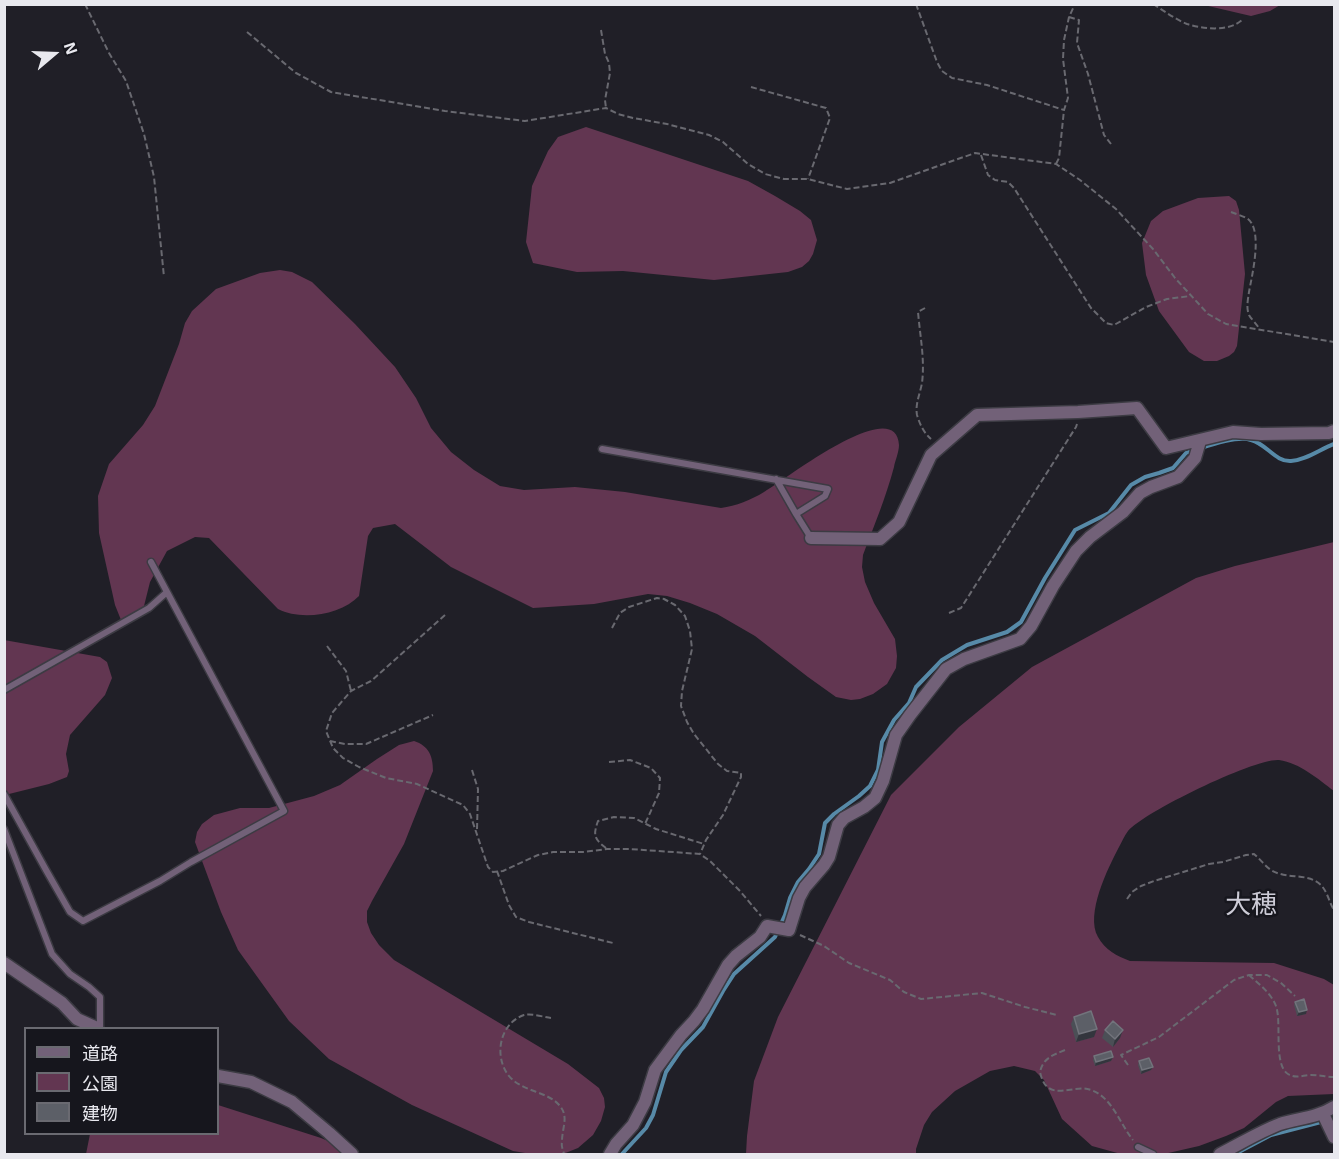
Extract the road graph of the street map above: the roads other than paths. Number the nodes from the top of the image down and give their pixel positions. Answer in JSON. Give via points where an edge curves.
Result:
{"nodes":[{"id":1,"x":1335,"y":431,"type":"edge"},
{"id":2,"x":1200,"y":441,"type":"junction"},
{"id":3,"x":602,"y":449,"type":"dead end"},
{"id":4,"x":776,"y":479,"type":"junction"},
{"id":5,"x":796,"y":514,"type":"junction"},
{"id":6,"x":811,"y":538,"type":"joint"},
{"id":7,"x":151,"y":562,"type":"dead end"},
{"id":8,"x":167,"y":592,"type":"junction"},
{"id":9,"x":4,"y":690,"type":"edge"},
{"id":10,"x":4,"y":794,"type":"edge"},
{"id":11,"x":4,"y":829,"type":"edge"},
{"id":12,"x":4,"y":963,"type":"edge"},
{"id":13,"x":95,"y":1027,"type":"edge"},
{"id":14,"x":99,"y":1027,"type":"edge"},
{"id":15,"x":219,"y":1076,"type":"edge"},
{"id":16,"x":1335,"y":1107,"type":"edge"},
{"id":17,"x":1323,"y":1114,"type":"junction"},
{"id":18,"x":1335,"y":1137,"type":"edge"},
{"id":19,"x":1138,"y":1147,"type":"road end"},
{"id":20,"x":352,"y":1155,"type":"edge"},
{"id":21,"x":610,"y":1155,"type":"edge"},
{"id":22,"x":1153,"y":1155,"type":"edge"},
{"id":23,"x":1220,"y":1155,"type":"edge"}],
"edges":[{"from":1,"to":2,"type":"street","via":[[1233,432]]},
{"from":2,"to":6,"type":"street","via":[[1166,448],[1137,408],[977,415],[931,455],[899,522],[880,539]]},
{"from":2,"to":21,"type":"street","via":[[1195,458],[1178,477],[1140,493],[1076,551],[1032,626],[1020,639],[946,669],[896,735],[875,798],[838,825],[829,857],[798,898],[789,930],[767,926],[728,965],[703,1009],[655,1070],[633,1125]]},
{"from":3,"to":4,"type":"lane"},
{"from":4,"to":5,"type":"lane"},
{"from":4,"to":5,"type":"lane","via":[[828,489],[825,496]]},
{"from":5,"to":6,"type":"lane"},
{"from":7,"to":8,"type":"lane"},
{"from":8,"to":9,"type":"lane","via":[[149,608]]},
{"from":8,"to":10,"type":"lane","via":[[284,811],[83,921],[70,912]]},
{"from":11,"to":14,"type":"lane","via":[[52,954],[100,997]]},
{"from":12,"to":13,"type":"street","via":[[62,1003],[77,1019]]},
{"from":15,"to":20,"type":"street","via":[[251,1082],[292,1102]]},
{"from":16,"to":17,"type":"street"},
{"from":17,"to":18,"type":"street"},
{"from":17,"to":23,"type":"street","via":[[1280,1124]]},
{"from":19,"to":22,"type":"lane"}]}
